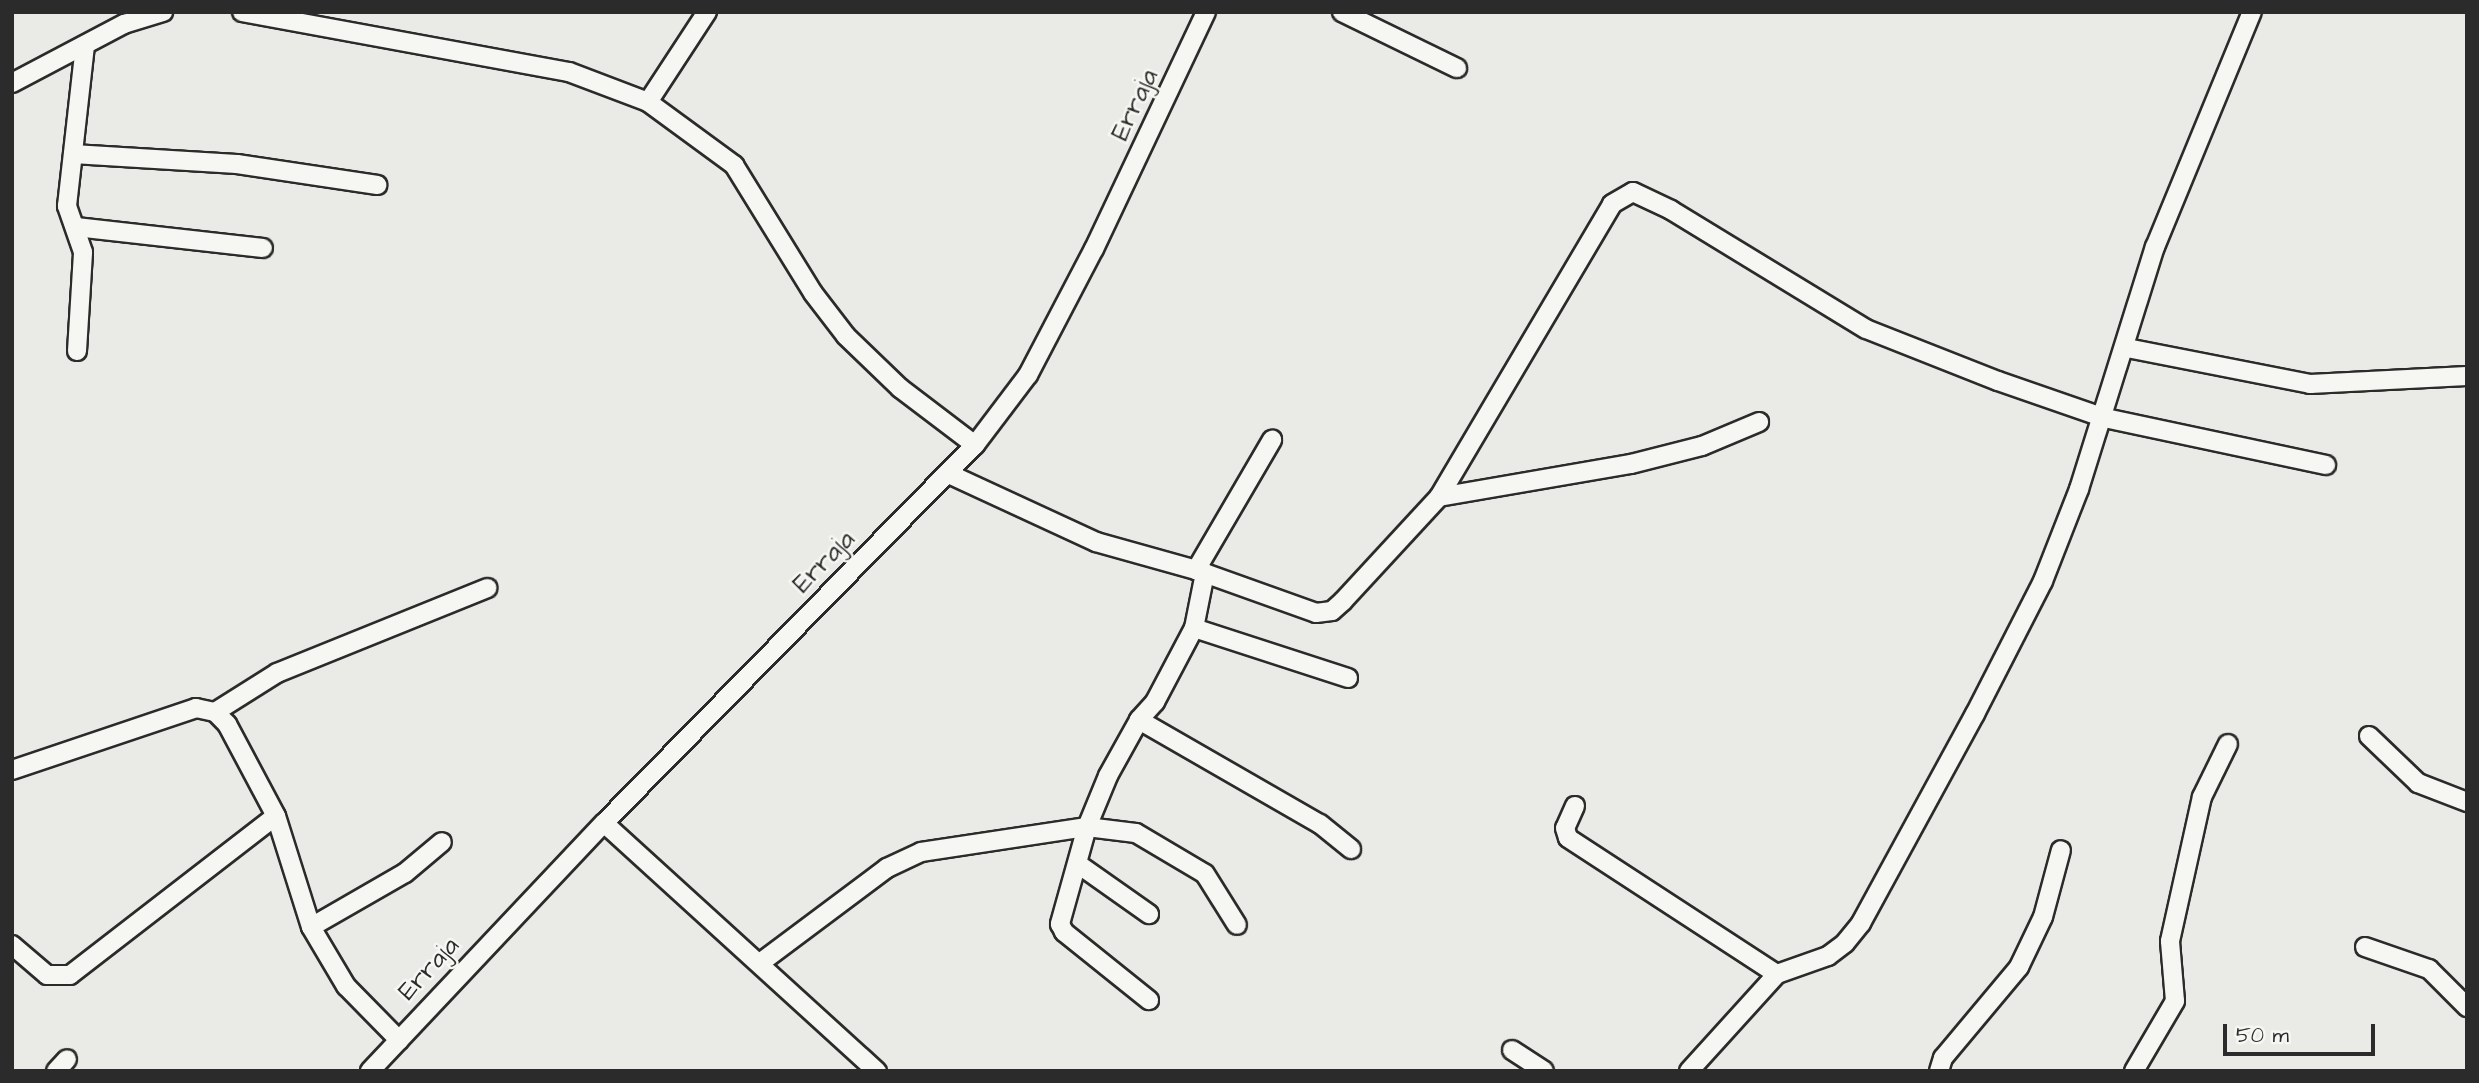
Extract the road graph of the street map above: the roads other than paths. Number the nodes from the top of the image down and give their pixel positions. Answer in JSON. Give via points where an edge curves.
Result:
{"nodes":[{"id":1,"x":163,"y":12,"type":"edge"},
{"id":2,"x":242,"y":12,"type":"edge"},
{"id":3,"x":707,"y":12,"type":"edge"},
{"id":4,"x":1206,"y":12,"type":"edge"},
{"id":5,"x":1342,"y":12,"type":"edge"},
{"id":6,"x":2252,"y":12,"type":"edge"},
{"id":7,"x":123,"y":18,"type":"edge"},
{"id":8,"x":85,"y":45,"type":"junction"},
{"id":9,"x":1457,"y":68,"type":"dead end"},
{"id":10,"x":12,"y":83,"type":"edge"},
{"id":11,"x":648,"y":102,"type":"junction"},
{"id":12,"x":73,"y":153,"type":"junction"},
{"id":13,"x":377,"y":186,"type":"dead end"},
{"id":14,"x":76,"y":227,"type":"junction"},
{"id":15,"x":263,"y":248,"type":"dead end"},
{"id":16,"x":2127,"y":348,"type":"junction"},
{"id":17,"x":77,"y":351,"type":"dead end"},
{"id":18,"x":2467,"y":376,"type":"edge"},
{"id":19,"x":2105,"y":418,"type":"junction"},
{"id":20,"x":1759,"y":422,"type":"dead end"},
{"id":21,"x":1272,"y":440,"type":"dead end"},
{"id":22,"x":975,"y":445,"type":"junction"},
{"id":23,"x":2326,"y":465,"type":"dead end"},
{"id":24,"x":949,"y":474,"type":"junction"},
{"id":25,"x":1439,"y":497,"type":"junction"},
{"id":26,"x":1201,"y":572,"type":"junction"},
{"id":27,"x":487,"y":588,"type":"dead end"},
{"id":28,"x":1194,"y":628,"type":"junction"},
{"id":29,"x":1348,"y":677,"type":"dead end"},
{"id":30,"x":215,"y":712,"type":"junction"},
{"id":31,"x":1139,"y":720,"type":"junction"},
{"id":32,"x":2369,"y":736,"type":"dead end"},
{"id":33,"x":2228,"y":744,"type":"dead end"},
{"id":34,"x":12,"y":770,"type":"edge"},
{"id":35,"x":2467,"y":802,"type":"edge"},
{"id":36,"x":1575,"y":806,"type":"dead end"},
{"id":37,"x":276,"y":816,"type":"junction"},
{"id":38,"x":604,"y":823,"type":"junction"},
{"id":39,"x":1087,"y":827,"type":"junction"},
{"id":40,"x":442,"y":842,"type":"dead end"},
{"id":41,"x":1351,"y":849,"type":"dead end"},
{"id":42,"x":2061,"y":850,"type":"dead end"},
{"id":43,"x":1079,"y":864,"type":"junction"},
{"id":44,"x":1149,"y":914,"type":"dead end"},
{"id":45,"x":1237,"y":925,"type":"dead end"},
{"id":46,"x":311,"y":927,"type":"junction"},
{"id":47,"x":12,"y":945,"type":"edge"},
{"id":48,"x":2365,"y":947,"type":"dead end"},
{"id":49,"x":760,"y":963,"type":"junction"},
{"id":50,"x":1777,"y":974,"type":"junction"},
{"id":51,"x":1149,"y":1000,"type":"dead end"},
{"id":52,"x":2467,"y":1007,"type":"edge"},
{"id":53,"x":399,"y":1040,"type":"junction"},
{"id":54,"x":1512,"y":1050,"type":"dead end"},
{"id":55,"x":370,"y":1071,"type":"edge"},
{"id":56,"x":877,"y":1071,"type":"edge"},
{"id":57,"x":1544,"y":1071,"type":"edge"},
{"id":58,"x":1689,"y":1071,"type":"edge"},
{"id":59,"x":1939,"y":1071,"type":"edge"},
{"id":60,"x":2134,"y":1071,"type":"edge"}],
"edges":[{"from":1,"to":7,"type":"street"},
{"from":2,"to":11,"type":"street","via":[[569,72]]},
{"from":3,"to":11,"type":"street"},
{"from":4,"to":22,"type":"street","name":"Erraja","via":[[1100,237],[1028,375]]},
{"from":5,"to":9,"type":"street"},
{"from":6,"to":16,"type":"street","via":[[2178,187]]},
{"from":7,"to":8,"type":"street"},
{"from":8,"to":10,"type":"street"},
{"from":8,"to":12,"type":"street"},
{"from":11,"to":22,"type":"street","via":[[734,165],[813,293],[846,335],[900,388]]},
{"from":12,"to":13,"type":"street","via":[[237,164]]},
{"from":12,"to":14,"type":"street","via":[[67,206]]},
{"from":14,"to":15,"type":"street"},
{"from":14,"to":17,"type":"street","via":[[83,252]]},
{"from":16,"to":18,"type":"street","via":[[2310,384]]},
{"from":16,"to":19,"type":"street"},
{"from":19,"to":23,"type":"street"},
{"from":19,"to":25,"type":"street","via":[[1866,329],[1663,205],[1633,192],[1612,204]]},
{"from":19,"to":50,"type":"street","via":[[2043,581],[1861,923],[1828,956]]},
{"from":20,"to":25,"type":"street","via":[[1702,446],[1631,464]]},
{"from":21,"to":26,"type":"street"},
{"from":22,"to":24,"type":"street","name":"Erraja"},
{"from":24,"to":26,"type":"street","via":[[1096,542]]},
{"from":24,"to":38,"type":"street","name":"Erraja"},
{"from":25,"to":26,"type":"street","via":[[1332,611],[1308,611]]},
{"from":26,"to":28,"type":"street"},
{"from":27,"to":30,"type":"street","via":[[277,673]]},
{"from":28,"to":29,"type":"street"},
{"from":28,"to":31,"type":"street","via":[[1155,702]]},
{"from":30,"to":34,"type":"street","via":[[196,708]]},
{"from":30,"to":37,"type":"street","via":[[227,724]]},
{"from":31,"to":39,"type":"street"},
{"from":31,"to":41,"type":"street","via":[[1320,824]]},
{"from":32,"to":35,"type":"street","via":[[2418,783]]},
{"from":33,"to":60,"type":"street","via":[[2202,797],[2170,941],[2175,1001]]},
{"from":36,"to":50,"type":"street","via":[[1565,828],[1568,838]]},
{"from":37,"to":46,"type":"street"},
{"from":37,"to":47,"type":"street","via":[[70,975],[47,975]]},
{"from":38,"to":49,"type":"street"},
{"from":38,"to":53,"type":"street","name":"Erraja"},
{"from":39,"to":43,"type":"street"},
{"from":39,"to":45,"type":"street","via":[[1136,833],[1205,874]]},
{"from":39,"to":49,"type":"street","via":[[921,852],[887,868]]},
{"from":40,"to":46,"type":"street","via":[[405,873]]},
{"from":42,"to":59,"type":"street","via":[[2043,917],[2019,967],[1943,1058]]},
{"from":43,"to":44,"type":"street"},
{"from":43,"to":51,"type":"street","via":[[1060,910],[1064,932]]},
{"from":46,"to":53,"type":"street","via":[[346,986]]},
{"from":48,"to":52,"type":"street","via":[[2428,969]]},
{"from":49,"to":56,"type":"street"},
{"from":50,"to":58,"type":"street"},
{"from":53,"to":55,"type":"street","name":"Erraja"},
{"from":54,"to":57,"type":"street"}]}
